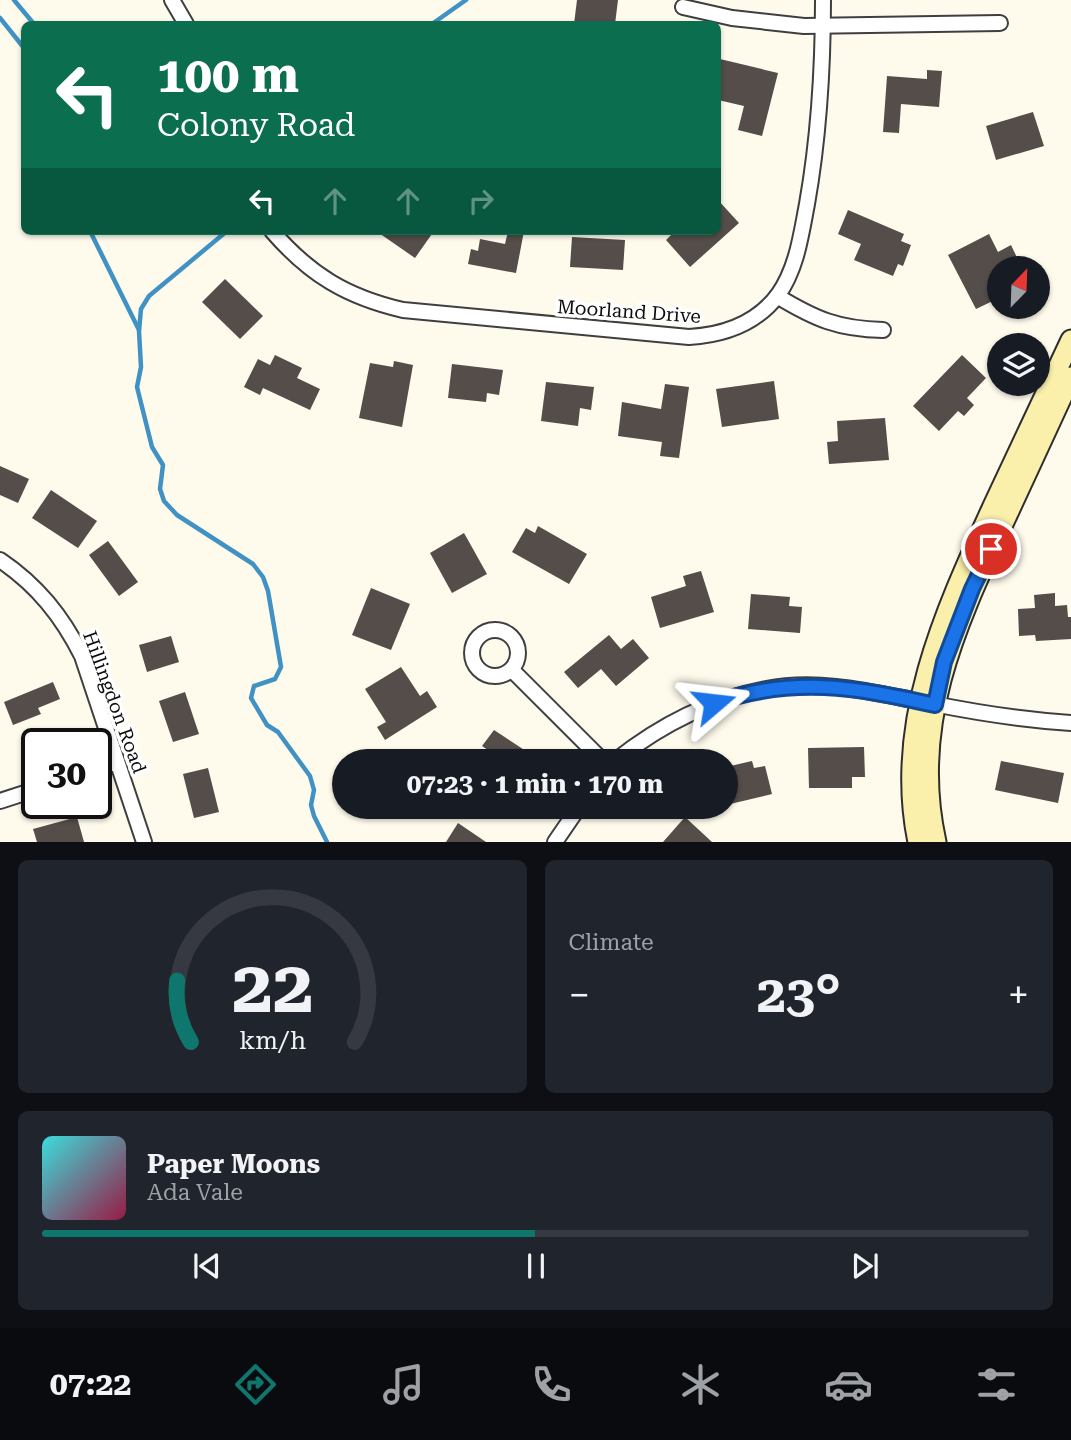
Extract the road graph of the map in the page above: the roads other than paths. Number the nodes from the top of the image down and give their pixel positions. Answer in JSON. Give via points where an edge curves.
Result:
{"nodes":[{"id":1,"x":172,"y":0,"type":"edge"},
{"id":2,"x":823,"y":0,"type":"edge"},
{"id":3,"x":683,"y":7,"type":"dead end"},
{"id":4,"x":184,"y":21,"type":"edge"},
{"id":5,"x":1000,"y":23,"type":"dead end"},
{"id":6,"x":823,"y":27,"type":"junction"},
{"id":7,"x":276,"y":235,"type":"edge"},
{"id":8,"x":777,"y":296,"type":"junction"},
{"id":9,"x":883,"y":330,"type":"dead end"},
{"id":10,"x":1071,"y":340,"type":"edge"},
{"id":11,"x":1071,"y":377,"type":"edge"},
{"id":12,"x":0,"y":560,"type":"edge"},
{"id":13,"x":512,"y":670,"type":"dead end"},
{"id":14,"x":927,"y":703,"type":"junction"},
{"id":15,"x":1071,"y":723,"type":"edge"},
{"id":16,"x":591,"y":749,"type":"edge"},
{"id":17,"x":631,"y":749,"type":"edge"},
{"id":18,"x":117,"y":762,"type":"junction"},
{"id":19,"x":112,"y":764,"type":"edge"},
{"id":20,"x":21,"y":794,"type":"edge"},
{"id":21,"x":0,"y":801,"type":"edge"},
{"id":22,"x":922,"y":814,"type":"junction"},
{"id":23,"x":571,"y":819,"type":"edge"},
{"id":24,"x":144,"y":842,"type":"edge"},
{"id":25,"x":555,"y":842,"type":"edge"},
{"id":26,"x":918,"y":842,"type":"edge"},
{"id":27,"x":936,"y":842,"type":"edge"}],
"edges":[{"from":1,"to":4,"type":"street"},
{"from":2,"to":6,"type":"street","name":"Moorland Drive"},
{"from":3,"to":6,"type":"street","via":[[732,18]]},
{"from":5,"to":6,"type":"street"},
{"from":6,"to":8,"type":"street","name":"Moorland Drive","via":[[811,184],[796,258]]},
{"from":7,"to":8,"type":"street","name":"Moorland Drive","via":[[333,285],[403,310],[689,337],[720,334],[740,326]]},
{"from":8,"to":9,"type":"street","via":[[830,324]]},
{"from":10,"to":14,"type":"main road","via":[[931,652]]},
{"from":11,"to":14,"type":"main road","via":[[972,589]]},
{"from":12,"to":18,"type":"street","name":"Hillingdon Road","via":[[34,587],[67,627],[82,656]]},
{"from":13,"to":16,"type":"street"},
{"from":14,"to":15,"type":"street"},
{"from":14,"to":17,"type":"street","via":[[849,688],[767,688],[675,720]]},
{"from":14,"to":22,"type":"main road","via":[[928,778]]},
{"from":18,"to":19,"type":"street"},
{"from":18,"to":24,"type":"street","name":"Hillingdon Road"},
{"from":20,"to":21,"type":"street"},
{"from":22,"to":26,"type":"main road"},
{"from":22,"to":27,"type":"main road"},
{"from":23,"to":25,"type":"street"}]}
